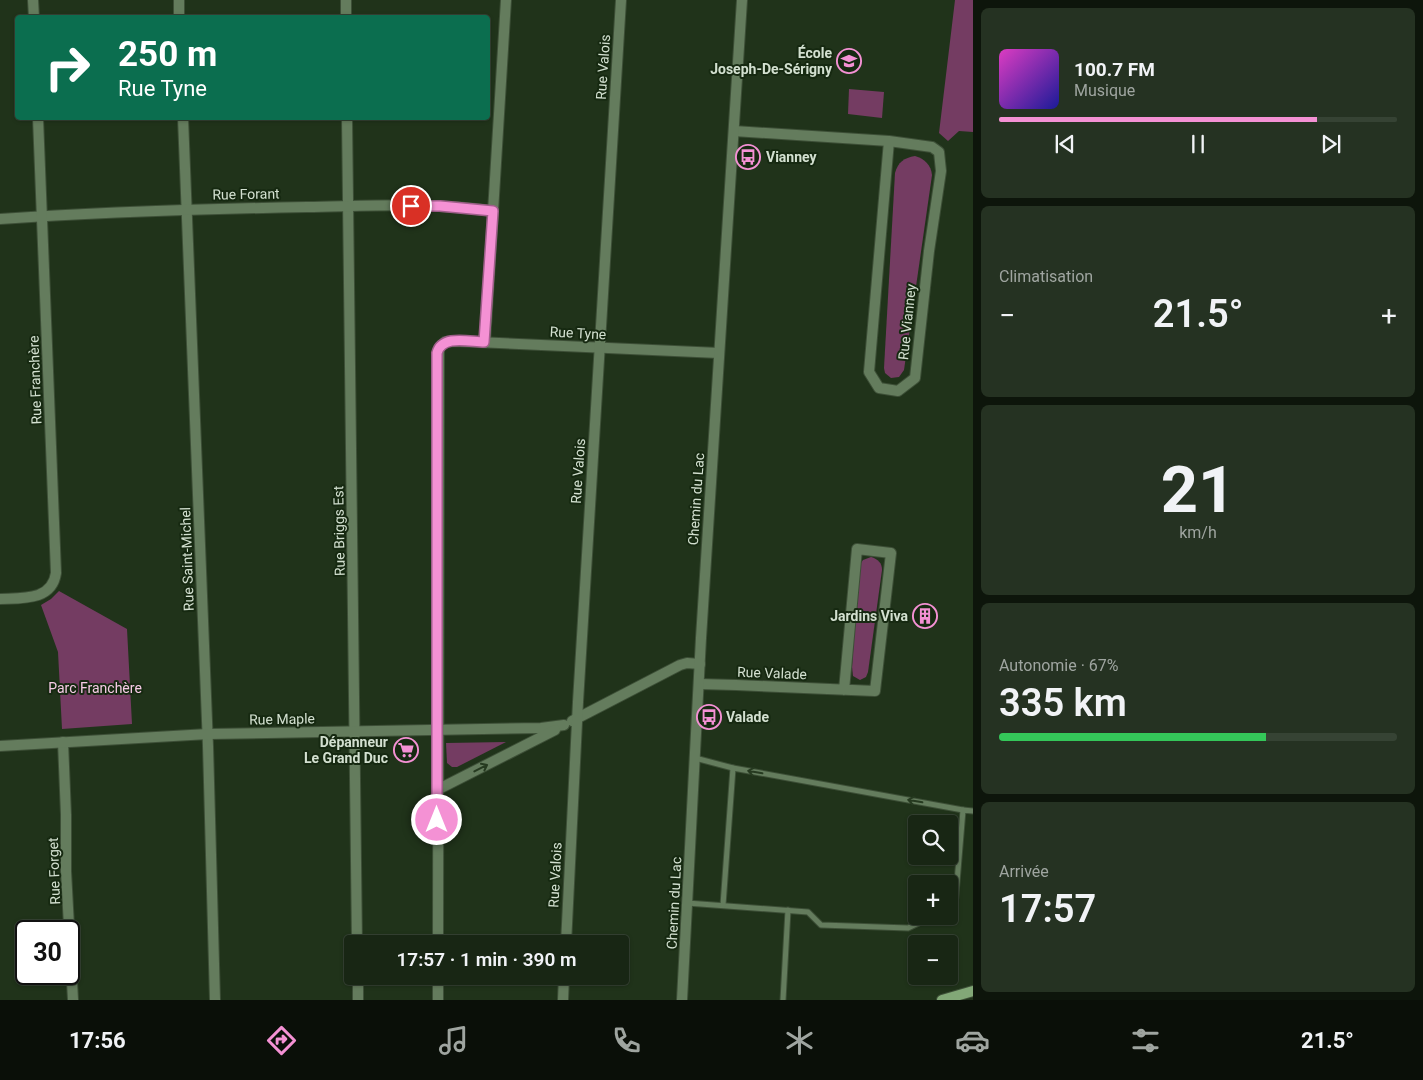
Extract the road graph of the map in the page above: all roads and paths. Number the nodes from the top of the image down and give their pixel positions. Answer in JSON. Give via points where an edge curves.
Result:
{"nodes":[{"id":1,"x":33,"y":0,"type":"edge"},
{"id":2,"x":179,"y":0,"type":"edge"},
{"id":3,"x":346,"y":0,"type":"edge"},
{"id":4,"x":506,"y":0,"type":"edge"},
{"id":5,"x":621,"y":0,"type":"edge"},
{"id":6,"x":742,"y":0,"type":"edge"},
{"id":7,"x":34,"y":15,"type":"edge"},
{"id":8,"x":179,"y":15,"type":"edge"},
{"id":9,"x":346,"y":15,"type":"edge"},
{"id":10,"x":38,"y":120,"type":"edge"},
{"id":11,"x":183,"y":120,"type":"edge"},
{"id":12,"x":347,"y":120,"type":"edge"},
{"id":13,"x":734,"y":130,"type":"junction"},
{"id":14,"x":889,"y":141,"type":"junction"},
{"id":15,"x":348,"y":206,"type":"junction"},
{"id":16,"x":188,"y":209,"type":"junction"},
{"id":17,"x":493,"y":211,"type":"junction"},
{"id":18,"x":42,"y":216,"type":"junction"},
{"id":19,"x":0,"y":219,"type":"edge"},
{"id":20,"x":484,"y":342,"type":"junction"},
{"id":21,"x":600,"y":348,"type":"junction"},
{"id":22,"x":720,"y":353,"type":"junction"},
{"id":23,"x":0,"y":599,"type":"edge"},
{"id":24,"x":700,"y":664,"type":"junction"},
{"id":25,"x":699,"y":684,"type":"junction"},
{"id":26,"x":844,"y":690,"type":"junction"},
{"id":27,"x":577,"y":718,"type":"junction"},
{"id":28,"x":564,"y":725,"type":"junction"},
{"id":29,"x":437,"y":730,"type":"junction"},
{"id":30,"x":355,"y":731,"type":"junction"},
{"id":31,"x":208,"y":734,"type":"junction"},
{"id":32,"x":63,"y":742,"type":"junction"},
{"id":33,"x":0,"y":746,"type":"edge"},
{"id":34,"x":695,"y":758,"type":"junction"},
{"id":35,"x":733,"y":768,"type":"junction"},
{"id":36,"x":437,"y":790,"type":"junction"},
{"id":37,"x":963,"y":810,"type":"junction"},
{"id":38,"x":973,"y":811,"type":"edge"},
{"id":39,"x":688,"y":903,"type":"junction"},
{"id":40,"x":723,"y":905,"type":"junction"},
{"id":41,"x":788,"y":910,"type":"junction"},
{"id":42,"x":357,"y":935,"type":"edge"},
{"id":43,"x":438,"y":935,"type":"edge"},
{"id":44,"x":566,"y":935,"type":"edge"},
{"id":45,"x":358,"y":985,"type":"edge"},
{"id":46,"x":438,"y":985,"type":"edge"},
{"id":47,"x":564,"y":985,"type":"edge"},
{"id":48,"x":973,"y":991,"type":"edge"},
{"id":49,"x":73,"y":1000,"type":"edge"},
{"id":50,"x":215,"y":1000,"type":"edge"},
{"id":51,"x":358,"y":1000,"type":"edge"},
{"id":52,"x":438,"y":1000,"type":"edge"},
{"id":53,"x":563,"y":1000,"type":"edge"},
{"id":54,"x":682,"y":1000,"type":"edge"},
{"id":55,"x":783,"y":1000,"type":"edge"},
{"id":56,"x":942,"y":1000,"type":"edge"}],
"edges":[{"from":1,"to":7,"type":"street"},
{"from":2,"to":8,"type":"street"},
{"from":3,"to":9,"type":"street"},
{"from":4,"to":17,"type":"street"},
{"from":5,"to":21,"type":"street","name":"Rue Valois"},
{"from":6,"to":13,"type":"street","name":"Chemin du Lac"},
{"from":10,"to":18,"type":"street","name":"Rue Franchère"},
{"from":11,"to":16,"type":"street","name":"Rue Saint-Michel"},
{"from":12,"to":15,"type":"street","name":"Rue Briggs Est"},
{"from":13,"to":14,"type":"street","name":"Rue Vianney"},
{"from":13,"to":22,"type":"street","name":"Chemin du Lac"},
{"from":14,"to":14,"type":"street","name":"Rue Vianney","via":[[932,147],[939,152],[941,162],[915,378],[898,391],[879,388],[869,372]]},
{"from":15,"to":16,"type":"street","name":"Rue Forant"},
{"from":15,"to":17,"type":"street","name":"Rue Forant","via":[[434,206]]},
{"from":15,"to":30,"type":"street","name":"Rue Briggs Est"},
{"from":16,"to":18,"type":"street","name":"Rue Forant"},
{"from":16,"to":31,"type":"street","name":"Rue Saint-Michel"},
{"from":17,"to":20,"type":"street"},
{"from":18,"to":19,"type":"street","name":"Rue Forant"},
{"from":18,"to":23,"type":"street","name":"Rue Franchère","via":[[56,573],[53,584],[43,594]]},
{"from":20,"to":21,"type":"street","name":"Rue Tyne"},
{"from":20,"to":29,"type":"street","name":"Rue Tyne","via":[[448,341],[439,348]]},
{"from":21,"to":22,"type":"street","name":"Rue Tyne"},
{"from":21,"to":27,"type":"street","name":"Rue Valois"},
{"from":22,"to":24,"type":"street","name":"Chemin du Lac"},
{"from":24,"to":25,"type":"street","name":"Chemin du Lac"},
{"from":24,"to":27,"type":"street","name":"Rue Maple","via":[[680,665]]},
{"from":25,"to":26,"type":"street","name":"Rue Valade"},
{"from":25,"to":34,"type":"street","name":"Chemin du Lac"},
{"from":26,"to":26,"type":"street","name":"Rue Valade","via":[[875,691],[891,553],[857,550]]},
{"from":27,"to":28,"type":"street","name":"Rue Maple"},
{"from":27,"to":44,"type":"street","name":"Rue Valois"},
{"from":28,"to":29,"type":"street","name":"Rue Maple"},
{"from":36,"to":28,"type":"street","name":"Rue Maple","one_way":true},
{"from":29,"to":30,"type":"street","name":"Rue Maple"},
{"from":29,"to":36,"type":"street"},
{"from":30,"to":31,"type":"street","name":"Rue Maple"},
{"from":30,"to":42,"type":"street","name":"Rue Briggs Est"},
{"from":31,"to":32,"type":"street","name":"Rue Maple"},
{"from":31,"to":50,"type":"street","name":"Rue Saint-Michel"},
{"from":32,"to":33,"type":"street","name":"Rue Maple"},
{"from":32,"to":49,"type":"street","name":"Rue Forget"},
{"from":34,"to":35,"type":"lane"},
{"from":34,"to":39,"type":"street","name":"Chemin du Lac"},
{"from":37,"to":35,"type":"lane","one_way":true},
{"from":35,"to":40,"type":"lane"},
{"from":36,"to":43,"type":"street"},
{"from":37,"to":38,"type":"lane"},
{"from":37,"to":41,"type":"lane","via":[[954,918],[929,918],[908,928],[821,925],[808,912]]},
{"from":39,"to":40,"type":"lane"},
{"from":39,"to":54,"type":"street","name":"Chemin du Lac"},
{"from":40,"to":41,"type":"lane"},
{"from":41,"to":55,"type":"lane"},
{"from":45,"to":51,"type":"street"},
{"from":46,"to":52,"type":"street"},
{"from":47,"to":53,"type":"street"},
{"from":48,"to":56,"type":"main road"}]}
